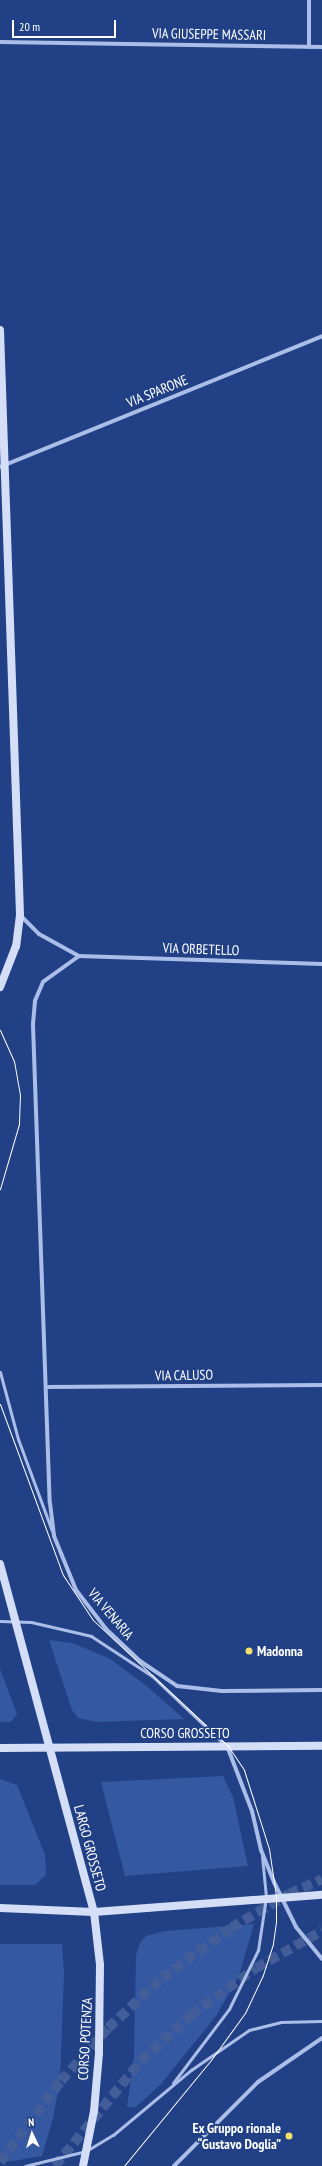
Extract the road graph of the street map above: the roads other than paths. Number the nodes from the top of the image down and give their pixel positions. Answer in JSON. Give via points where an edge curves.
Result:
{"nodes":[{"id":1,"x":309,"y":0,"type":"edge"},
{"id":2,"x":0,"y":42,"type":"edge"},
{"id":3,"x":309,"y":47,"type":"junction"},
{"id":4,"x":322,"y":47,"type":"edge"},
{"id":5,"x":0,"y":330,"type":"edge"},
{"id":6,"x":322,"y":336,"type":"edge"},
{"id":7,"x":2,"y":466,"type":"edge"},
{"id":8,"x":20,"y":915,"type":"junction"},
{"id":9,"x":79,"y":956,"type":"junction"},
{"id":10,"x":322,"y":964,"type":"edge"},
{"id":11,"x":0,"y":988,"type":"edge"},
{"id":12,"x":0,"y":1372,"type":"edge"},
{"id":13,"x":322,"y":1385,"type":"edge"},
{"id":14,"x":46,"y":1387,"type":"junction"},
{"id":15,"x":54,"y":1536,"type":"junction"},
{"id":16,"x":0,"y":1564,"type":"edge"},
{"id":17,"x":13,"y":1620,"type":"junction"},
{"id":18,"x":0,"y":1621,"type":"edge"},
{"id":19,"x":149,"y":1668,"type":"junction"},
{"id":20,"x":152,"y":1676,"type":"junction"},
{"id":21,"x":322,"y":1690,"type":"edge"},
{"id":22,"x":227,"y":1746,"type":"junction"},
{"id":23,"x":322,"y":1746,"type":"edge"},
{"id":24,"x":49,"y":1747,"type":"junction"},
{"id":25,"x":0,"y":1748,"type":"edge"},
{"id":26,"x":261,"y":1850,"type":"junction"},
{"id":27,"x":322,"y":1895,"type":"edge"},
{"id":28,"x":280,"y":1896,"type":"junction"},
{"id":29,"x":266,"y":1898,"type":"junction"},
{"id":30,"x":0,"y":1908,"type":"edge"},
{"id":31,"x":94,"y":1912,"type":"junction"},
{"id":32,"x":322,"y":1959,"type":"edge"},
{"id":33,"x":322,"y":2021,"type":"edge"},
{"id":34,"x":322,"y":2038,"type":"edge"},
{"id":35,"x":159,"y":2097,"type":"junction"},
{"id":36,"x":86,"y":2151,"type":"junction"},
{"id":37,"x":25,"y":2166,"type":"edge"},
{"id":38,"x":83,"y":2166,"type":"edge"},
{"id":39,"x":174,"y":2166,"type":"edge"}],
"edges":[{"from":1,"to":3,"type":"street"},
{"from":2,"to":3,"type":"street","name":"VIA GIUSEPPE MASSARI"},
{"from":3,"to":4,"type":"street","name":"VIA GIUSEPPE MASSARI"},
{"from":5,"to":7,"type":"main road"},
{"from":6,"to":7,"type":"street","name":"VIA SPARONE"},
{"from":7,"to":8,"type":"main road"},
{"from":8,"to":9,"type":"street","name":"VIA ORBETELLO","via":[[39,934]]},
{"from":8,"to":11,"type":"main road","via":[[16,946]]},
{"from":9,"to":10,"type":"street","name":"VIA ORBETELLO"},
{"from":9,"to":14,"type":"street","name":"VIA VENARIA","via":[[43,982],[35,1001],[32,1025]]},
{"from":12,"to":15,"type":"lane","via":[[18,1439]]},
{"from":13,"to":14,"type":"street","name":"VIA CALUSO"},
{"from":14,"to":15,"type":"street","name":"VIA VENARIA","via":[[50,1503]]},
{"from":15,"to":19,"type":"street","name":"VIA VENARIA","via":[[76,1590],[110,1633]]},
{"from":16,"to":17,"type":"main road","name":"LARGO GROSSETO"},
{"from":17,"to":18,"type":"lane"},
{"from":17,"to":20,"type":"lane","via":[[91,1636]]},
{"from":17,"to":24,"type":"main road","name":"LARGO GROSSETO"},
{"from":19,"to":20,"type":"lane"},
{"from":19,"to":21,"type":"street","name":"VIA VENARIA","via":[[177,1686],[222,1691]]},
{"from":20,"to":22,"type":"lane"},
{"from":22,"to":23,"type":"main road","name":"CORSO GROSSETO"},
{"from":22,"to":24,"type":"main road","name":"CORSO GROSSETO"},
{"from":22,"to":26,"type":"street","via":[[252,1811]]},
{"from":24,"to":25,"type":"main road"},
{"from":24,"to":31,"type":"main road","name":"LARGO GROSSETO"},
{"from":26,"to":28,"type":"street"},
{"from":26,"to":29,"type":"lane"},
{"from":27,"to":28,"type":"main road"},
{"from":28,"to":29,"type":"main road"},
{"from":28,"to":32,"type":"street","via":[[296,1927]]},
{"from":29,"to":31,"type":"main road"},
{"from":29,"to":35,"type":"lane","via":[[258,1950],[246,1980],[209,2040]]},
{"from":30,"to":31,"type":"main road","name":"LARGO GROSSETO"},
{"from":31,"to":36,"type":"main road","name":"CORSO POTENZA","via":[[101,2000],[94,2111]]},
{"from":33,"to":35,"type":"lane","via":[[287,2021],[253,2029],[220,2048]]},
{"from":34,"to":39,"type":"street","via":[[258,2082]]},
{"from":35,"to":36,"type":"lane","via":[[113,2135]]},
{"from":36,"to":37,"type":"lane"},
{"from":36,"to":38,"type":"main road","name":"CORSO POTENZA"}]}
